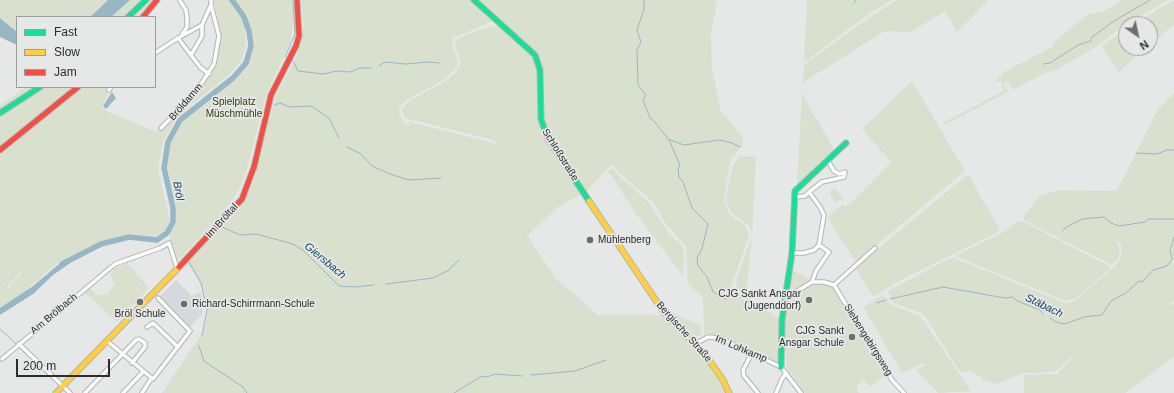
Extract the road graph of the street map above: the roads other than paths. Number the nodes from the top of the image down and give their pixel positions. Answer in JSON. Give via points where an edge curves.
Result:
{"nodes":[{"id":1,"x":146,"y":0,"type":"edge"},
{"id":2,"x":157,"y":0,"type":"edge"},
{"id":3,"x":211,"y":0,"type":"edge"},
{"id":4,"x":297,"y":0,"type":"edge"},
{"id":5,"x":474,"y":0,"type":"edge"},
{"id":6,"x":180,"y":1,"type":"edge"},
{"id":7,"x":211,"y":5,"type":"junction"},
{"id":8,"x":129,"y":16,"type":"edge"},
{"id":9,"x":144,"y":16,"type":"edge"},
{"id":10,"x":202,"y":25,"type":"junction"},
{"id":11,"x":180,"y":36,"type":"junction"},
{"id":12,"x":156,"y":52,"type":"edge"},
{"id":13,"x":191,"y":55,"type":"junction"},
{"id":14,"x":208,"y":74,"type":"junction"},
{"id":15,"x":38,"y":88,"type":"edge"},
{"id":16,"x":77,"y":88,"type":"edge"},
{"id":17,"x":0,"y":113,"type":"edge"},
{"id":18,"x":161,"y":128,"type":"dead end"},
{"id":19,"x":846,"y":143,"type":"dead end"},
{"id":20,"x":0,"y":150,"type":"edge"},
{"id":21,"x":828,"y":161,"type":"junction"},
{"id":22,"x":584,"y":192,"type":"joint"},
{"id":23,"x":809,"y":192,"type":"junction"},
{"id":24,"x":795,"y":197,"type":"junction"},
{"id":25,"x":819,"y":245,"type":"junction"},
{"id":26,"x":875,"y":248,"type":"dead end"},
{"id":27,"x":792,"y":253,"type":"junction"},
{"id":28,"x":177,"y":268,"type":"junction"},
{"id":29,"x":812,"y":282,"type":"junction"},
{"id":30,"x":834,"y":285,"type":"junction"},
{"id":31,"x":158,"y":298,"type":"dead end"},
{"id":32,"x":786,"y":298,"type":"junction"},
{"id":33,"x":147,"y":327,"type":"dead end"},
{"id":34,"x":106,"y":341,"type":"junction"},
{"id":35,"x":19,"y":344,"type":"junction"},
{"id":36,"x":695,"y":344,"type":"junction"},
{"id":37,"x":178,"y":346,"type":"junction"},
{"id":38,"x":752,"y":353,"type":"junction"},
{"id":39,"x":122,"y":355,"type":"junction"},
{"id":40,"x":2,"y":359,"type":"dead end"},
{"id":41,"x":132,"y":363,"type":"junction"},
{"id":42,"x":781,"y":367,"type":"junction"},
{"id":43,"x":143,"y":372,"type":"junction"},
{"id":44,"x":786,"y":373,"type":"junction"},
{"id":45,"x":151,"y":379,"type":"junction"},
{"id":46,"x":63,"y":386,"type":"junction"},
{"id":47,"x":56,"y":393,"type":"edge"},
{"id":48,"x":70,"y":393,"type":"edge"},
{"id":49,"x":85,"y":393,"type":"edge"},
{"id":50,"x":123,"y":393,"type":"edge"},
{"id":51,"x":142,"y":393,"type":"edge"},
{"id":52,"x":729,"y":393,"type":"edge"},
{"id":53,"x":758,"y":393,"type":"edge"},
{"id":54,"x":776,"y":393,"type":"edge"},
{"id":55,"x":801,"y":393,"type":"edge"},
{"id":56,"x":904,"y":393,"type":"edge"}],
"edges":[{"from":1,"to":8,"type":"main road"},
{"from":2,"to":9,"type":"main road"},
{"from":3,"to":7,"type":"street"},
{"from":4,"to":28,"type":"main road","name":"Im Bröltal","via":[[299,36],[272,95],[247,190],[231,213]]},
{"from":5,"to":22,"type":"main road","name":"Schloßstraße","via":[[535,55],[540,70],[540,110],[543,128]]},
{"from":6,"to":11,"type":"street","via":[[186,10],[187,18],[187,27]]},
{"from":7,"to":10,"type":"street"},
{"from":7,"to":14,"type":"street","name":"Bröldamm","via":[[219,36],[214,64]]},
{"from":10,"to":11,"type":"street"},
{"from":10,"to":13,"type":"street","via":[[202,36]]},
{"from":11,"to":12,"type":"street"},
{"from":11,"to":13,"type":"street"},
{"from":13,"to":14,"type":"street"},
{"from":14,"to":18,"type":"street","name":"Bröldamm","via":[[188,102]]},
{"from":15,"to":17,"type":"main road"},
{"from":16,"to":20,"type":"main road"},
{"from":19,"to":21,"type":"main road"},
{"from":21,"to":23,"type":"street","via":[[834,171],[839,174],[845,172],[844,177],[822,182]]},
{"from":21,"to":24,"type":"main road","via":[[795,191]]},
{"from":22,"to":36,"type":"main road","name":"Bergische Straße","via":[[663,311]]},
{"from":23,"to":24,"type":"street","via":[[805,196]]},
{"from":23,"to":25,"type":"street","via":[[824,215]]},
{"from":24,"to":27,"type":"main road"},
{"from":25,"to":27,"type":"street","via":[[814,250],[804,253]]},
{"from":25,"to":29,"type":"street","via":[[829,252]]},
{"from":26,"to":30,"type":"street"},
{"from":27,"to":32,"type":"main road"},
{"from":28,"to":34,"type":"main road","name":"Im Bröltal"},
{"from":28,"to":35,"type":"street","name":"Am Brölbach","via":[[169,243],[124,260],[107,269]]},
{"from":29,"to":30,"type":"street"},
{"from":29,"to":32,"type":"street"},
{"from":30,"to":56,"type":"street","name":"Siebengebirgsweg","via":[[892,380]]},
{"from":31,"to":37,"type":"street","via":[[190,331]]},
{"from":32,"to":42,"type":"main road","via":[[782,320]]},
{"from":33,"to":37,"type":"street","via":[[153,323]]},
{"from":34,"to":39,"type":"street"},
{"from":34,"to":46,"type":"main road","name":"Im Bröltal"},
{"from":35,"to":40,"type":"street","name":"Am Brölbach"},
{"from":35,"to":46,"type":"street"},
{"from":36,"to":38,"type":"street","name":"Im Lohkamp","via":[[703,338],[713,336]]},
{"from":36,"to":52,"type":"main road","name":"Bergische Straße","via":[[716,368]]},
{"from":37,"to":45,"type":"street","via":[[155,378]]},
{"from":38,"to":42,"type":"street","name":"Im Lohkamp"},
{"from":38,"to":53,"type":"street","via":[[743,370],[744,376]]},
{"from":39,"to":41,"type":"street"},
{"from":39,"to":41,"type":"street","via":[[136,340],[140,340],[145,347]]},
{"from":39,"to":49,"type":"street"},
{"from":41,"to":43,"type":"street"},
{"from":42,"to":44,"type":"street","name":"Im Lohkamp"},
{"from":43,"to":45,"type":"street"},
{"from":43,"to":50,"type":"street"},
{"from":44,"to":54,"type":"street"},
{"from":44,"to":55,"type":"street","name":"Im Lohkamp"},
{"from":45,"to":51,"type":"street"},
{"from":46,"to":47,"type":"main road","name":"Im Bröltal"},
{"from":46,"to":48,"type":"street"}]}
